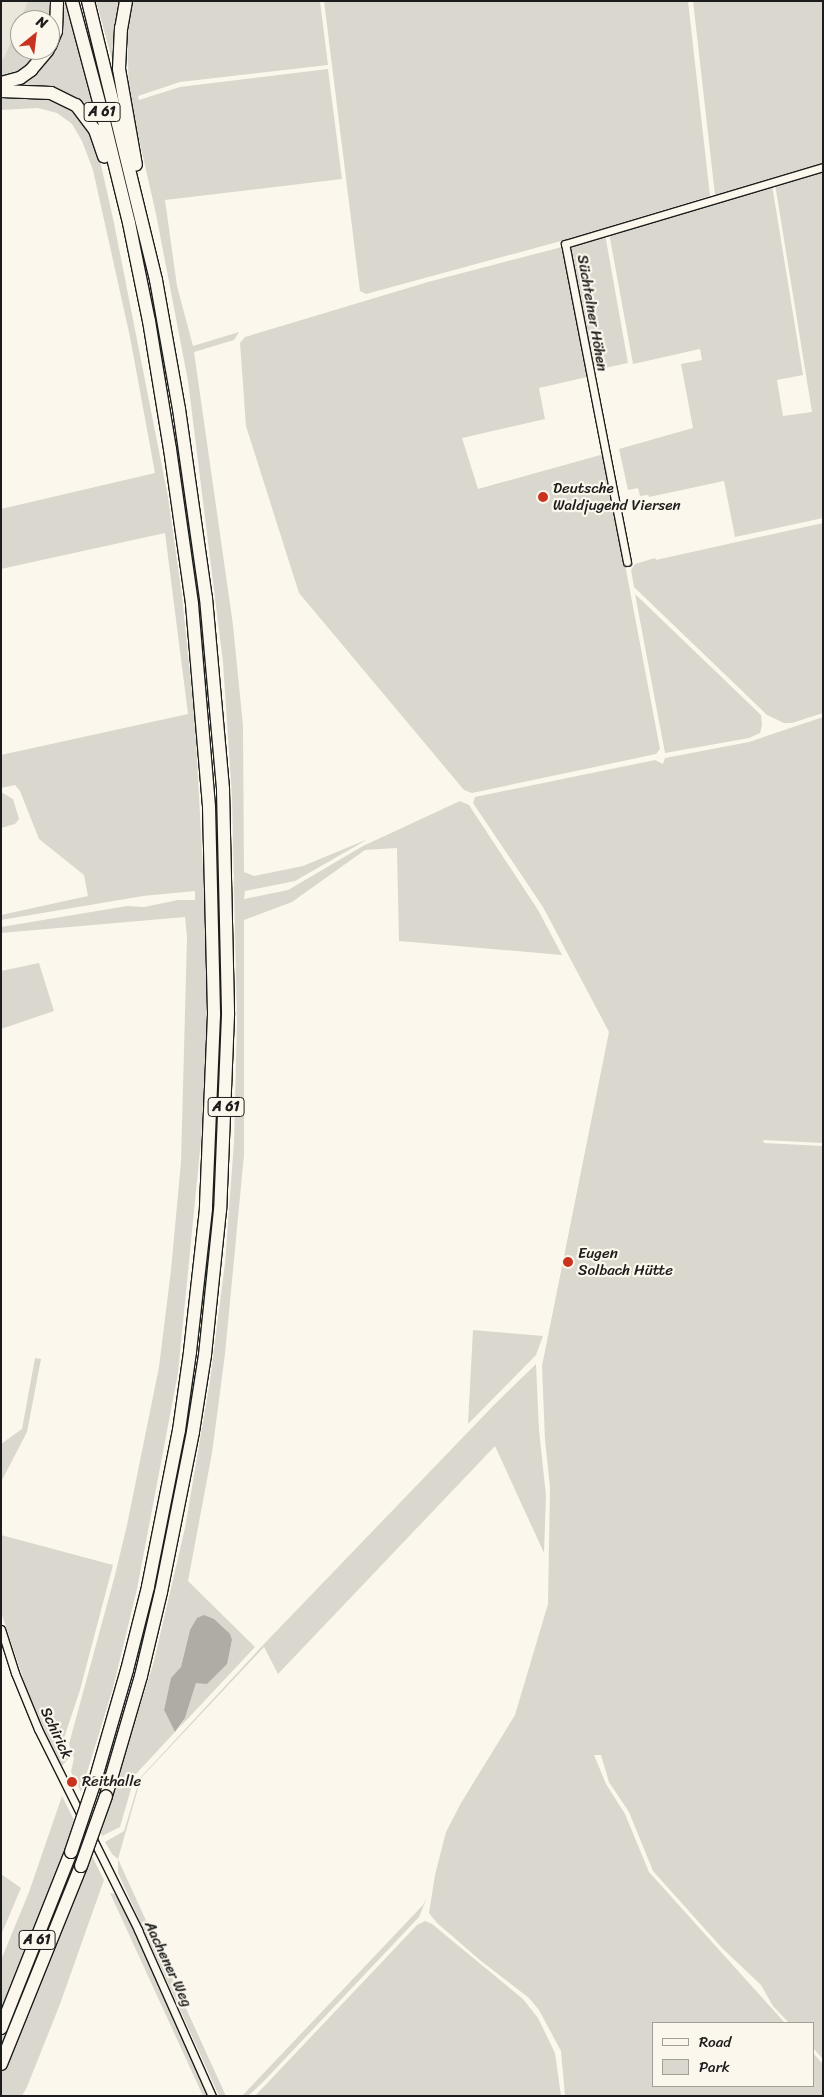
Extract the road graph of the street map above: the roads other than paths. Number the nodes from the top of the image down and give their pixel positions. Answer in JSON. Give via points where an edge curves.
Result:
{"nodes":[{"id":1,"x":72,"y":1,"type":"edge"},
{"id":2,"x":88,"y":1,"type":"edge"},
{"id":3,"x":126,"y":1,"type":"edge"},
{"id":4,"x":41,"y":60,"type":"edge"},
{"id":5,"x":1,"y":83,"type":"edge"},
{"id":6,"x":1,"y":91,"type":"edge"},
{"id":7,"x":823,"y":167,"type":"edge"},
{"id":8,"x":137,"y":194,"type":"junction"},
{"id":9,"x":129,"y":224,"type":"junction"},
{"id":10,"x":627,"y":562,"type":"dead end"},
{"id":11,"x":1,"y":1629,"type":"edge"},
{"id":12,"x":96,"y":1844,"type":"joint"},
{"id":13,"x":1,"y":2028,"type":"edge"},
{"id":14,"x":1,"y":2064,"type":"edge"},
{"id":15,"x":212,"y":2096,"type":"edge"}],
"edges":[{"from":1,"to":9,"type":"highway","number":"A 61"},
{"from":2,"to":8,"type":"highway","number":"A 61"},
{"from":3,"to":8,"type":"highway","via":[[119,69],[135,153]]},
{"from":4,"to":5,"type":"highway","via":[[24,75]]},
{"from":6,"to":9,"type":"highway","via":[[51,93],[68,99],[82,110],[101,143],[109,174]]},
{"from":7,"to":10,"type":"street","name":"Süchtelner Höhen","via":[[565,244]]},
{"from":8,"to":14,"type":"highway","number":"A 61","bridge":true,"via":[[179,409],[206,598],[223,790],[228,1015],[220,1210],[193,1432],[159,1601],[140,1676],[106,1796],[81,1866]]},
{"from":9,"to":13,"type":"highway","number":"A 61","bridge":true,"via":[[160,388],[192,604],[209,806],[214,1015],[206,1209],[179,1430],[148,1587],[94,1784],[71,1852]]},
{"from":11,"to":12,"type":"street","name":"Schirick","via":[[38,1729]]},
{"from":12,"to":15,"type":"street","name":"Aachener Weg"}]}
